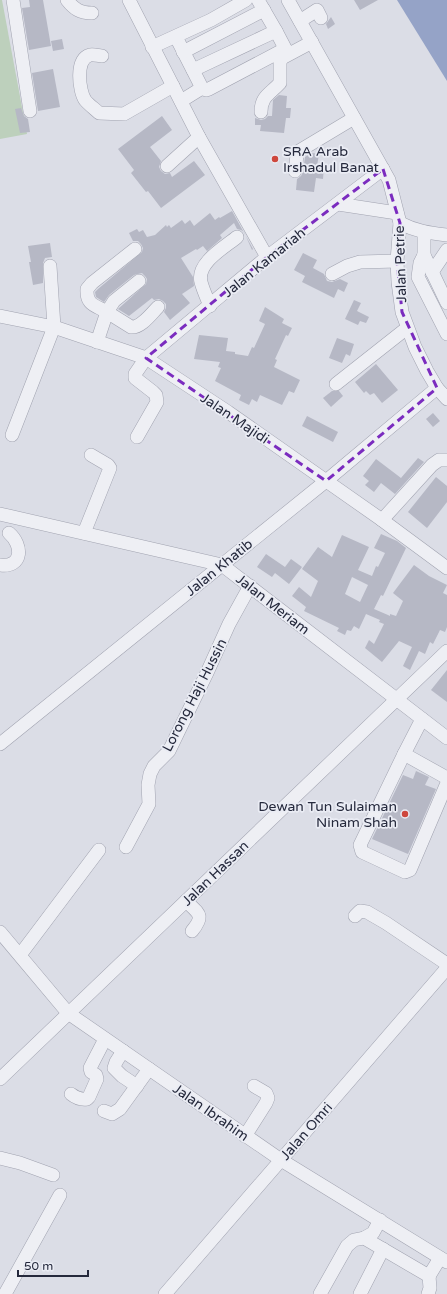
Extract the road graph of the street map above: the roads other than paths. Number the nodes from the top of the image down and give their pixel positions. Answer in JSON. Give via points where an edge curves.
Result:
{"nodes":[{"id":1,"x":13,"y":0,"type":"edge"},
{"id":2,"x":68,"y":0,"type":"edge"},
{"id":3,"x":129,"y":0,"type":"edge"},
{"id":4,"x":246,"y":0,"type":"edge"},
{"id":5,"x":288,"y":0,"type":"edge"},
{"id":6,"x":261,"y":5,"type":"edge"},
{"id":7,"x":92,"y":13,"type":"dead end"},
{"id":8,"x":319,"y":14,"type":"dead end"},
{"id":9,"x":300,"y":21,"type":"junction"},
{"id":10,"x":276,"y":31,"type":"junction"},
{"id":11,"x":176,"y":37,"type":"junction"},
{"id":12,"x":312,"y":42,"type":"junction"},
{"id":13,"x":152,"y":47,"type":"junction"},
{"id":14,"x":183,"y":52,"type":"junction"},
{"id":15,"x":286,"y":52,"type":"junction"},
{"id":16,"x":102,"y":56,"type":"dead end"},
{"id":17,"x":193,"y":70,"type":"junction"},
{"id":18,"x":173,"y":86,"type":"junction"},
{"id":19,"x":202,"y":88,"type":"junction"},
{"id":20,"x":181,"y":101,"type":"junction"},
{"id":21,"x":30,"y":111,"type":"dead end"},
{"id":22,"x":261,"y":112,"type":"dead end"},
{"id":23,"x":354,"y":118,"type":"junction"},
{"id":24,"x":200,"y":137,"type":"junction"},
{"id":25,"x":167,"y":166,"type":"dead end"},
{"id":26,"x":383,"y":169,"type":"junction"},
{"id":27,"x":295,"y":170,"type":"dead end"},
{"id":28,"x":338,"y":204,"type":"junction"},
{"id":29,"x":399,"y":218,"type":"junction"},
{"id":30,"x":424,"y":232,"type":"junction"},
{"id":31,"x":447,"y":235,"type":"edge"},
{"id":32,"x":237,"y":237,"type":"dead end"},
{"id":33,"x":135,"y":249,"type":"dead end"},
{"id":34,"x":447,"y":250,"type":"edge"},
{"id":35,"x":424,"y":255,"type":"junction"},
{"id":36,"x":268,"y":257,"type":"junction"},
{"id":37,"x":397,"y":261,"type":"junction"},
{"id":38,"x":50,"y":266,"type":"dead end"},
{"id":39,"x":432,"y":272,"type":"junction"},
{"id":40,"x":332,"y":274,"type":"dead end"},
{"id":41,"x":139,"y":281,"type":"dead end"},
{"id":42,"x":447,"y":303,"type":"edge"},
{"id":43,"x":210,"y":306,"type":"junction"},
{"id":44,"x":158,"y":307,"type":"dead end"},
{"id":45,"x":107,"y":312,"type":"junction"},
{"id":46,"x":0,"y":316,"type":"edge"},
{"id":47,"x":54,"y":327,"type":"junction"},
{"id":48,"x":407,"y":328,"type":"junction"},
{"id":49,"x":447,"y":334,"type":"edge"},
{"id":50,"x":97,"y":342,"type":"junction"},
{"id":51,"x":146,"y":358,"type":"junction"},
{"id":52,"x":336,"y":384,"type":"dead end"},
{"id":53,"x":437,"y":388,"type":"junction"},
{"id":54,"x":447,"y":399,"type":"edge"},
{"id":55,"x":12,"y":435,"type":"dead end"},
{"id":56,"x":137,"y":437,"type":"dead end"},
{"id":57,"x":91,"y":455,"type":"dead end"},
{"id":58,"x":447,"y":460,"type":"edge"},
{"id":59,"x":326,"y":481,"type":"junction"},
{"id":60,"x":0,"y":514,"type":"edge"},
{"id":61,"x":14,"y":517,"type":"junction"},
{"id":62,"x":382,"y":520,"type":"junction"},
{"id":63,"x":84,"y":533,"type":"junction"},
{"id":64,"x":4,"y":534,"type":"edge"},
{"id":65,"x":0,"y":565,"type":"edge"},
{"id":66,"x":222,"y":565,"type":"junction"},
{"id":67,"x":447,"y":568,"type":"edge"},
{"id":68,"x":250,"y":586,"type":"junction"},
{"id":69,"x":447,"y":651,"type":"edge"},
{"id":70,"x":396,"y":699,"type":"junction"},
{"id":71,"x":422,"y":719,"type":"junction"},
{"id":72,"x":447,"y":738,"type":"edge"},
{"id":73,"x":0,"y":744,"type":"edge"},
{"id":74,"x":404,"y":754,"type":"junction"},
{"id":75,"x":447,"y":778,"type":"edge"},
{"id":76,"x":447,"y":782,"type":"edge"},
{"id":77,"x":126,"y":847,"type":"dead end"},
{"id":78,"x":99,"y":850,"type":"dead end"},
{"id":79,"x":186,"y":901,"type":"junction"},
{"id":80,"x":355,"y":916,"type":"dead end"},
{"id":81,"x":192,"y":931,"type":"dead end"},
{"id":82,"x":0,"y":932,"type":"edge"},
{"id":83,"x":20,"y":955,"type":"junction"},
{"id":84,"x":447,"y":964,"type":"edge"},
{"id":85,"x":447,"y":968,"type":"edge"},
{"id":86,"x":68,"y":1013,"type":"junction"},
{"id":87,"x":105,"y":1039,"type":"junction"},
{"id":88,"x":123,"y":1051,"type":"junction"},
{"id":89,"x":148,"y":1069,"type":"junction"},
{"id":90,"x":0,"y":1079,"type":"edge"},
{"id":91,"x":137,"y":1086,"type":"junction"},
{"id":92,"x":254,"y":1086,"type":"dead end"},
{"id":93,"x":71,"y":1094,"type":"dead end"},
{"id":94,"x":104,"y":1111,"type":"dead end"},
{"id":95,"x":245,"y":1136,"type":"junction"},
{"id":96,"x":0,"y":1158,"type":"edge"},
{"id":97,"x":280,"y":1160,"type":"junction"},
{"id":98,"x":53,"y":1175,"type":"dead end"},
{"id":99,"x":60,"y":1196,"type":"dead end"},
{"id":100,"x":380,"y":1220,"type":"junction"},
{"id":101,"x":364,"y":1238,"type":"junction"},
{"id":102,"x":383,"y":1249,"type":"junction"},
{"id":103,"x":443,"y":1260,"type":"edge"},
{"id":104,"x":429,"y":1276,"type":"junction"},
{"id":105,"x":5,"y":1294,"type":"edge"},
{"id":106,"x":165,"y":1294,"type":"edge"},
{"id":107,"x":320,"y":1294,"type":"edge"},
{"id":108,"x":360,"y":1294,"type":"edge"},
{"id":109,"x":428,"y":1294,"type":"edge"}],
"edges":[{"from":1,"to":21,"type":"street"},
{"from":2,"to":7,"type":"street","via":[[78,11]]},
{"from":3,"to":13,"type":"street"},
{"from":4,"to":11,"type":"street"},
{"from":5,"to":9,"type":"street","name":"Jalan Petrie"},
{"from":6,"to":10,"type":"street"},
{"from":6,"to":14,"type":"street"},
{"from":8,"to":9,"type":"street"},
{"from":9,"to":12,"type":"street","name":"Jalan Petrie"},
{"from":10,"to":15,"type":"street"},
{"from":10,"to":17,"type":"street"},
{"from":11,"to":13,"type":"street"},
{"from":11,"to":14,"type":"street"},
{"from":12,"to":15,"type":"street"},
{"from":12,"to":23,"type":"street","name":"Jalan Petrie"},
{"from":13,"to":18,"type":"street"},
{"from":14,"to":17,"type":"street"},
{"from":15,"to":19,"type":"street","via":[[210,89]]},
{"from":15,"to":22,"type":"street","via":[[280,62],[280,83],[263,100]]},
{"from":16,"to":18,"type":"street","via":[[90,55],[82,60],[79,68],[85,100],[99,113],[124,114]]},
{"from":17,"to":19,"type":"street"},
{"from":18,"to":20,"type":"street"},
{"from":19,"to":20,"type":"street"},
{"from":20,"to":24,"type":"street"},
{"from":23,"to":26,"type":"street","name":"Jalan Petrie"},
{"from":23,"to":27,"type":"street","via":[[299,150]]},
{"from":24,"to":25,"type":"street"},
{"from":24,"to":36,"type":"street"},
{"from":26,"to":28,"type":"street","name":"Jalan Kamariah"},
{"from":26,"to":29,"type":"street","name":"Jalan Petrie"},
{"from":28,"to":29,"type":"street"},
{"from":28,"to":36,"type":"street","name":"Jalan Kamariah"},
{"from":29,"to":30,"type":"street","via":[[409,228]]},
{"from":29,"to":37,"type":"street","name":"Jalan Petrie"},
{"from":30,"to":31,"type":"street"},
{"from":30,"to":35,"type":"street"},
{"from":32,"to":43,"type":"street","via":[[215,254],[201,272],[200,281]]},
{"from":33,"to":45,"type":"street","via":[[87,288],[87,299]]},
{"from":34,"to":39,"type":"street"},
{"from":35,"to":39,"type":"street"},
{"from":35,"to":49,"type":"street","via":[[418,277]]},
{"from":36,"to":43,"type":"street","name":"Jalan Kamariah"},
{"from":37,"to":40,"type":"street","via":[[360,262]]},
{"from":37,"to":48,"type":"street","name":"Jalan Petrie","via":[[400,300]]},
{"from":38,"to":47,"type":"street"},
{"from":39,"to":42,"type":"street"},
{"from":41,"to":45,"type":"street","via":[[114,301]]},
{"from":43,"to":51,"type":"street","name":"Jalan Kamariah"},
{"from":44,"to":45,"type":"street","via":[[134,327]]},
{"from":45,"to":50,"type":"street"},
{"from":46,"to":47,"type":"street","name":"Jalan Majidi"},
{"from":47,"to":50,"type":"street","name":"Jalan Majidi"},
{"from":47,"to":55,"type":"street"},
{"from":48,"to":52,"type":"street"},
{"from":48,"to":53,"type":"street","name":"Jalan Petrie"},
{"from":50,"to":51,"type":"street","name":"Jalan Majidi"},
{"from":51,"to":56,"type":"street","name":"Jalan Kamariah","via":[[135,378],[154,392],[157,402]]},
{"from":51,"to":59,"type":"street","name":"Jalan Majidi"},
{"from":53,"to":54,"type":"street","name":"Jalan Petrie"},
{"from":53,"to":59,"type":"street","name":"Jalan Khatib"},
{"from":57,"to":63,"type":"street","via":[[110,468]]},
{"from":58,"to":62,"type":"street","via":[[439,460],[432,465]]},
{"from":59,"to":62,"type":"street","name":"Jalan Majidi"},
{"from":59,"to":66,"type":"street","name":"Jalan Khatib"},
{"from":60,"to":61,"type":"street","name":"Jalan Meriam"},
{"from":61,"to":63,"type":"street","name":"Jalan Meriam"},
{"from":61,"to":64,"type":"street"},
{"from":62,"to":67,"type":"street","name":"Jalan Majidi"},
{"from":63,"to":66,"type":"street","name":"Jalan Meriam"},
{"from":64,"to":65,"type":"street","via":[[15,540],[18,555],[10,565]]},
{"from":66,"to":68,"type":"street","name":"Jalan Meriam"},
{"from":66,"to":73,"type":"street","name":"Jalan Khatib"},
{"from":68,"to":70,"type":"street","name":"Jalan Meriam"},
{"from":68,"to":77,"type":"street","name":"Lorong Haji Hussin","via":[[229,624],[169,751],[154,766],[150,774],[149,804]]},
{"from":69,"to":70,"type":"street","name":"Jalan Hassan"},
{"from":70,"to":71,"type":"street","name":"Jalan Meriam"},
{"from":70,"to":79,"type":"street","name":"Jalan Hassan"},
{"from":71,"to":72,"type":"street","name":"Jalan Meriam"},
{"from":71,"to":74,"type":"street"},
{"from":74,"to":75,"type":"street"},
{"from":74,"to":76,"type":"street","via":[[360,845],[362,852],[405,872],[410,870]]},
{"from":78,"to":83,"type":"street"},
{"from":79,"to":81,"type":"street","via":[[200,917]]},
{"from":79,"to":86,"type":"street","name":"Jalan Hassan"},
{"from":80,"to":84,"type":"street","via":[[360,911],[373,915]]},
{"from":82,"to":83,"type":"street","name":"Jalan Ibrahim"},
{"from":83,"to":86,"type":"street","name":"Jalan Ibrahim"},
{"from":85,"to":97,"type":"street","name":"Jalan Omri"},
{"from":86,"to":87,"type":"street","name":"Jalan Ibrahim"},
{"from":86,"to":90,"type":"street","name":"Jalan Hassan"},
{"from":87,"to":88,"type":"street","name":"Jalan Ibrahim"},
{"from":87,"to":93,"type":"street","via":[[90,1068],[97,1079],[89,1097],[82,1099]]},
{"from":88,"to":89,"type":"street","name":"Jalan Ibrahim"},
{"from":88,"to":91,"type":"street","via":[[114,1068]]},
{"from":89,"to":91,"type":"street"},
{"from":89,"to":95,"type":"street","name":"Jalan Ibrahim"},
{"from":91,"to":94,"type":"street","via":[[120,1109],[112,1114]]},
{"from":92,"to":95,"type":"street","via":[[266,1093],[268,1098]]},
{"from":95,"to":97,"type":"street","name":"Jalan Ibrahim"},
{"from":96,"to":98,"type":"street","via":[[20,1162]]},
{"from":97,"to":100,"type":"street","name":"Jalan Ibrahim"},
{"from":97,"to":106,"type":"street","name":"Jalan Omri"},
{"from":99,"to":105,"type":"street"},
{"from":100,"to":101,"type":"street","via":[[373,1233]]},
{"from":100,"to":103,"type":"street","name":"Jalan Ibrahim"},
{"from":101,"to":102,"type":"street"},
{"from":101,"to":107,"type":"street","via":[[354,1240],[347,1246]]},
{"from":102,"to":104,"type":"street"},
{"from":102,"to":108,"type":"street"},
{"from":103,"to":104,"type":"street"},
{"from":104,"to":109,"type":"street"}]}
